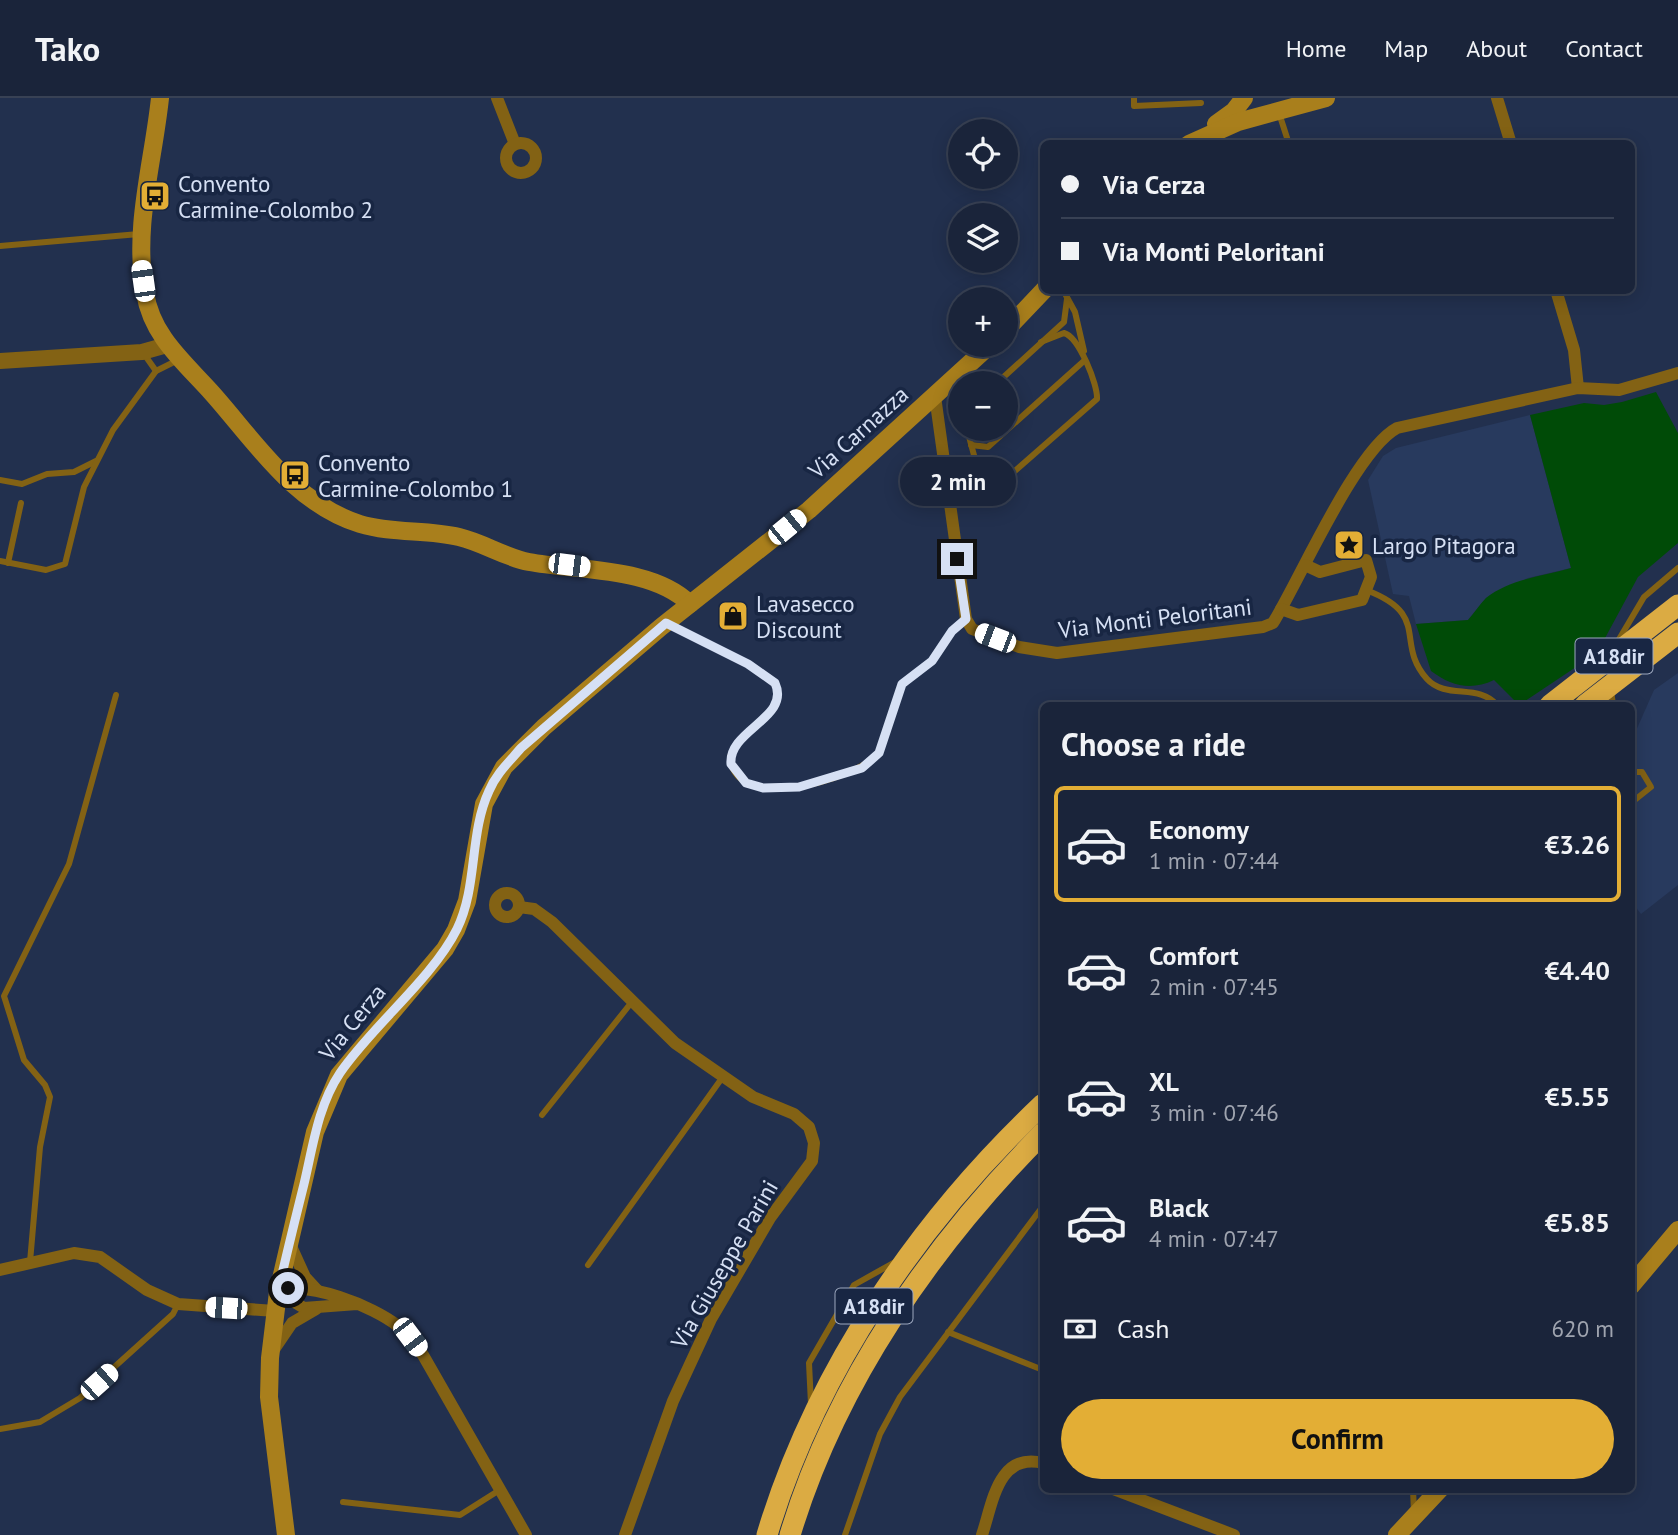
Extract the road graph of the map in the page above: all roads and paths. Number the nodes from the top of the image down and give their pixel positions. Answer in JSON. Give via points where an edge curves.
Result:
{"nodes":[{"id":1,"x":160,"y":98,"type":"edge"},
{"id":2,"x":497,"y":98,"type":"edge"},
{"id":3,"x":1134,"y":98,"type":"edge"},
{"id":4,"x":1326,"y":98,"type":"edge"},
{"id":5,"x":1497,"y":98,"type":"edge"},
{"id":6,"x":1241,"y":100,"type":"edge"},
{"id":7,"x":1201,"y":103,"type":"dead end"},
{"id":8,"x":1278,"y":111,"type":"junction"},
{"id":9,"x":1193,"y":140,"type":"edge"},
{"id":10,"x":1196,"y":140,"type":"edge"},
{"id":11,"x":1288,"y":140,"type":"edge"},
{"id":12,"x":1510,"y":140,"type":"edge"},
{"id":13,"x":515,"y":144,"type":"dead end"},
{"id":14,"x":139,"y":234,"type":"junction"},
{"id":15,"x":0,"y":246,"type":"edge"},
{"id":16,"x":1040,"y":294,"type":"edge"},
{"id":17,"x":1065,"y":294,"type":"edge"},
{"id":18,"x":1557,"y":294,"type":"edge"},
{"id":19,"x":1067,"y":299,"type":"junction"},
{"id":20,"x":1018,"y":317,"type":"edge"},
{"id":21,"x":1041,"y":342,"type":"junction"},
{"id":22,"x":167,"y":345,"type":"junction"},
{"id":23,"x":142,"y":352,"type":"junction"},
{"id":24,"x":977,"y":357,"type":"edge"},
{"id":25,"x":180,"y":359,"type":"junction"},
{"id":26,"x":1085,"y":360,"type":"junction"},
{"id":27,"x":3,"y":364,"type":"edge"},
{"id":28,"x":156,"y":371,"type":"junction"},
{"id":29,"x":1010,"y":371,"type":"edge"},
{"id":30,"x":1678,"y":373,"type":"edge"},
{"id":31,"x":1578,"y":388,"type":"junction"},
{"id":32,"x":935,"y":396,"type":"junction"},
{"id":33,"x":970,"y":441,"type":"edge"},
{"id":34,"x":971,"y":445,"type":"junction"},
{"id":35,"x":98,"y":460,"type":"junction"},
{"id":36,"x":0,"y":480,"type":"edge"},
{"id":37,"x":21,"y":503,"type":"dead end"},
{"id":38,"x":0,"y":561,"type":"edge"},
{"id":39,"x":8,"y":563,"type":"junction"},
{"id":40,"x":1305,"y":565,"type":"junction"},
{"id":41,"x":1678,"y":568,"type":"edge"},
{"id":42,"x":1366,"y":590,"type":"junction"},
{"id":43,"x":690,"y":604,"type":"junction"},
{"id":44,"x":1678,"y":605,"type":"edge"},
{"id":45,"x":1281,"y":609,"type":"junction"},
{"id":46,"x":966,"y":619,"type":"junction"},
{"id":47,"x":664,"y":625,"type":"junction"},
{"id":48,"x":1678,"y":633,"type":"edge"},
{"id":49,"x":1605,"y":663,"type":"junction"},
{"id":50,"x":116,"y":695,"type":"dead end"},
{"id":51,"x":1612,"y":696,"type":"edge"},
{"id":52,"x":1493,"y":702,"type":"edge"},
{"id":53,"x":1553,"y":702,"type":"edge"},
{"id":54,"x":1594,"y":702,"type":"edge"},
{"id":55,"x":1635,"y":772,"type":"edge"},
{"id":56,"x":1635,"y":800,"type":"edge"},
{"id":57,"x":519,"y":907,"type":"dead end"},
{"id":58,"x":631,"y":1003,"type":"junction"},
{"id":59,"x":722,"y":1078,"type":"junction"},
{"id":60,"x":1040,"y":1107,"type":"edge"},
{"id":61,"x":542,"y":1115,"type":"dead end"},
{"id":62,"x":1040,"y":1136,"type":"edge"},
{"id":63,"x":1040,"y":1210,"type":"edge"},
{"id":64,"x":1678,"y":1230,"type":"edge"},
{"id":65,"x":290,"y":1244,"type":"junction"},
{"id":66,"x":30,"y":1262,"type":"junction"},
{"id":67,"x":588,"y":1265,"type":"dead end"},
{"id":68,"x":0,"y":1270,"type":"edge"},
{"id":69,"x":1635,"y":1281,"type":"edge"},
{"id":70,"x":317,"y":1290,"type":"junction"},
{"id":71,"x":278,"y":1292,"type":"junction"},
{"id":72,"x":178,"y":1304,"type":"junction"},
{"id":73,"x":357,"y":1304,"type":"junction"},
{"id":74,"x":319,"y":1307,"type":"junction"},
{"id":75,"x":275,"y":1311,"type":"junction"},
{"id":76,"x":948,"y":1332,"type":"junction"},
{"id":77,"x":270,"y":1358,"type":"junction"},
{"id":78,"x":1040,"y":1369,"type":"edge"},
{"id":79,"x":0,"y":1429,"type":"edge"},
{"id":80,"x":1040,"y":1462,"type":"edge"},
{"id":81,"x":498,"y":1491,"type":"junction"},
{"id":82,"x":1124,"y":1493,"type":"edge"},
{"id":83,"x":1413,"y":1493,"type":"edge"},
{"id":84,"x":1436,"y":1493,"type":"edge"},
{"id":85,"x":342,"y":1502,"type":"dead end"},
{"id":86,"x":1414,"y":1518,"type":"junction"},
{"id":87,"x":286,"y":1535,"type":"edge"},
{"id":88,"x":526,"y":1535,"type":"edge"},
{"id":89,"x":625,"y":1535,"type":"edge"},
{"id":90,"x":766,"y":1535,"type":"edge"},
{"id":91,"x":790,"y":1535,"type":"edge"},
{"id":92,"x":845,"y":1535,"type":"edge"},
{"id":93,"x":982,"y":1535,"type":"edge"},
{"id":94,"x":1234,"y":1535,"type":"edge"},
{"id":95,"x":1397,"y":1535,"type":"edge"}],
"edges":[{"from":1,"to":14,"type":"main road"},
{"from":2,"to":13,"type":"street"},
{"from":3,"to":7,"type":"lane","via":[[1134,106]]},
{"from":4,"to":8,"type":"main road"},
{"from":5,"to":12,"type":"street"},
{"from":6,"to":9,"type":"main road","via":[[1228,117]]},
{"from":8,"to":10,"type":"main road"},
{"from":8,"to":11,"type":"lane"},
{"from":14,"to":15,"type":"lane"},
{"from":14,"to":22,"type":"main road","via":[[145,295],[154,327]]},
{"from":16,"to":20,"type":"main road"},
{"from":17,"to":19,"type":"lane"},
{"from":18,"to":31,"type":"street","via":[[1574,350]]},
{"from":19,"to":21,"type":"lane","via":[[1064,322]]},
{"from":19,"to":26,"type":"lane","via":[[1075,312]]},
{"from":21,"to":26,"type":"lane","via":[[1068,333]]},
{"from":21,"to":29,"type":"lane"},
{"from":22,"to":23,"type":"street"},
{"from":22,"to":25,"type":"main road"},
{"from":23,"to":27,"type":"street"},
{"from":23,"to":28,"type":"lane"},
{"from":24,"to":32,"type":"main road","name":"Via Carnazza"},
{"from":25,"to":28,"type":"lane"},
{"from":25,"to":43,"type":"main road","via":[[284,477],[332,512],[379,528],[461,537],[512,559],[604,570],[677,590]]},
{"from":26,"to":34,"type":"lane","via":[[988,447]]},
{"from":26,"to":34,"type":"lane","via":[[1097,399],[1007,479],[995,484],[983,480]]},
{"from":28,"to":35,"type":"lane","via":[[113,430]]},
{"from":30,"to":31,"type":"street","name":"Via Monti Peloritani","via":[[1619,390]]},
{"from":31,"to":40,"type":"street","name":"Via Monti Peloritani","via":[[1397,428],[1383,436],[1364,460]]},
{"from":32,"to":43,"type":"main road","name":"Via Carnazza","via":[[809,510]]},
{"from":32,"to":46,"type":"street"},
{"from":33,"to":34,"type":"lane"},
{"from":35,"to":36,"type":"lane","via":[[74,472],[47,474],[22,484]]},
{"from":35,"to":39,"type":"lane","via":[[84,487],[65,564],[46,570]]},
{"from":37,"to":39,"type":"lane"},
{"from":38,"to":39,"type":"lane"},
{"from":40,"to":42,"type":"street","via":[[1320,572],[1366,560],[1371,577]]},
{"from":40,"to":45,"type":"street","name":"Via Monti Peloritani"},
{"from":41,"to":49,"type":"lane","via":[[1644,597]]},
{"from":42,"to":45,"type":"street","via":[[1362,600],[1298,615]]},
{"from":42,"to":52,"type":"lane","via":[[1393,601],[1404,612],[1416,660],[1430,682],[1449,691],[1484,695]]},
{"from":43,"to":47,"type":"main road","name":"Via Carnazza"},
{"from":44,"to":49,"type":"highway","number":"A18dir"},
{"from":45,"to":46,"type":"street","name":"Via Monti Peloritani","via":[[1273,623],[1262,627],[1069,653],[1019,647],[972,629]]},
{"from":46,"to":47,"type":"lane","via":[[932,661],[902,684],[879,753],[871,762],[814,784],[779,788],[746,783],[734,772],[730,757],[773,708],[778,698],[775,683],[748,664]]},
{"from":47,"to":65,"type":"main road","name":"Via Cerza","via":[[528,741],[490,789],[480,820],[467,901],[456,930],[445,950],[338,1075],[315,1132]]},
{"from":48,"to":51,"type":"highway","number":"A18dir"},
{"from":49,"to":53,"type":"highway","number":"A18dir"},
{"from":50,"to":66,"type":"lane","via":[[69,864],[4,996],[24,1060],[50,1097],[40,1147]]},
{"from":51,"to":54,"type":"highway","number":"A18dir"},
{"from":55,"to":56,"type":"lane","via":[[1642,772],[1651,787]]},
{"from":57,"to":58,"type":"street","name":"Via Giuseppe Parini","via":[[534,909],[552,922]]},
{"from":58,"to":59,"type":"street","name":"Via Giuseppe Parini","via":[[674,1043]]},
{"from":58,"to":61,"type":"lane"},
{"from":59,"to":67,"type":"lane"},
{"from":59,"to":89,"type":"street","name":"Via Giuseppe Parini","via":[[794,1114],[810,1127],[814,1143],[811,1161],[770,1218],[711,1319],[673,1401]]},
{"from":60,"to":90,"type":"highway","number":"A18dir","via":[[973,1176],[876,1302],[812,1419]]},
{"from":62,"to":91,"type":"highway","number":"A18dir","via":[[991,1187],[930,1264],[877,1342],[832,1424]]},
{"from":63,"to":76,"type":"lane"},
{"from":64,"to":69,"type":"main road"},
{"from":65,"to":70,"type":"street"},
{"from":65,"to":71,"type":"main road","name":"Via Cerza"},
{"from":66,"to":68,"type":"street"},
{"from":66,"to":72,"type":"street","via":[[74,1253],[100,1256],[147,1290]]},
{"from":70,"to":71,"type":"street"},
{"from":70,"to":73,"type":"street"},
{"from":71,"to":74,"type":"street","via":[[295,1304]]},
{"from":71,"to":75,"type":"main road","name":"Via Cerza"},
{"from":72,"to":75,"type":"street"},
{"from":72,"to":79,"type":"lane","via":[[173,1314],[80,1398],[40,1422]]},
{"from":73,"to":74,"type":"street"},
{"from":73,"to":81,"type":"street","via":[[381,1314],[410,1337]]},
{"from":74,"to":77,"type":"street","via":[[292,1323]]},
{"from":75,"to":77,"type":"main road","name":"Via Cerza"},
{"from":76,"to":78,"type":"lane"},
{"from":76,"to":92,"type":"lane","via":[[920,1365],[880,1434]]},
{"from":77,"to":87,"type":"main road","name":"Via Cerza","via":[[269,1397]]},
{"from":80,"to":93,"type":"street","via":[[1014,1464],[1003,1473]]},
{"from":81,"to":85,"type":"lane","via":[[460,1515]]},
{"from":81,"to":88,"type":"street"},
{"from":82,"to":94,"type":"street"},
{"from":83,"to":86,"type":"lane"},
{"from":84,"to":86,"type":"main road"},
{"from":86,"to":95,"type":"main road"}]}
